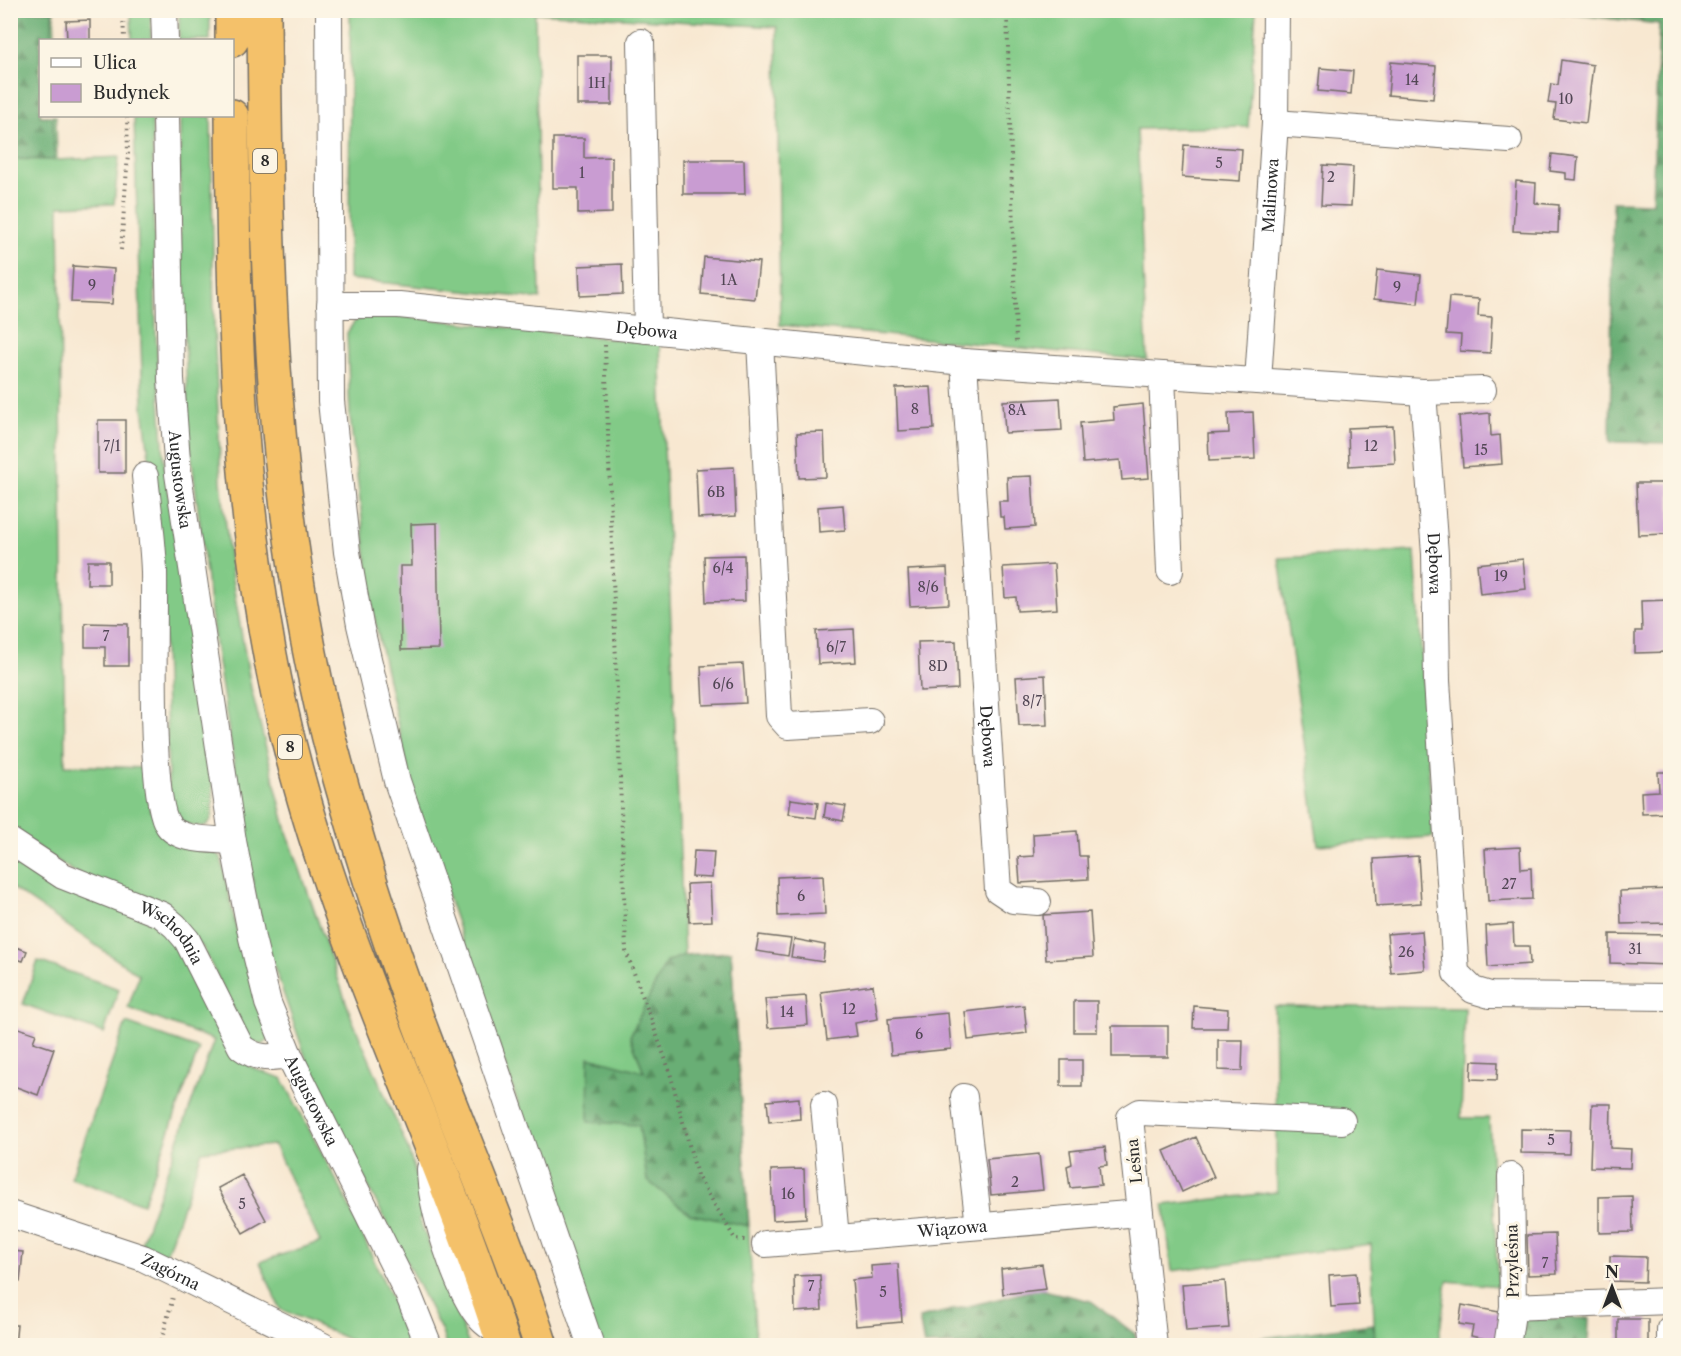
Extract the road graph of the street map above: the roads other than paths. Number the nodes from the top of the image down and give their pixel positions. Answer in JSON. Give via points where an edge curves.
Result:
{"nodes":[{"id":1,"x":164,"y":10,"type":"edge"},
{"id":2,"x":232,"y":10,"type":"edge"},
{"id":3,"x":264,"y":10,"type":"edge"},
{"id":4,"x":329,"y":10,"type":"edge"},
{"id":5,"x":1276,"y":10,"type":"edge"},
{"id":6,"x":165,"y":39,"type":"edge"},
{"id":7,"x":232,"y":39,"type":"edge"},
{"id":8,"x":641,"y":42,"type":"dead end"},
{"id":9,"x":166,"y":117,"type":"edge"},
{"id":10,"x":232,"y":117,"type":"edge"},
{"id":11,"x":1275,"y":123,"type":"junction"},
{"id":12,"x":1509,"y":140,"type":"dead end"},
{"id":13,"x":330,"y":305,"type":"junction"},
{"id":14,"x":647,"y":330,"type":"junction"},
{"id":15,"x":760,"y":341,"type":"junction"},
{"id":16,"x":964,"y":362,"type":"junction"},
{"id":17,"x":1162,"y":375,"type":"junction"},
{"id":18,"x":1258,"y":381,"type":"junction"},
{"id":19,"x":1483,"y":390,"type":"dead end"},
{"id":20,"x":1423,"y":392,"type":"junction"},
{"id":21,"x":145,"y":476,"type":"dead end"},
{"id":22,"x":1170,"y":571,"type":"dead end"},
{"id":23,"x":870,"y":721,"type":"dead end"},
{"id":24,"x":10,"y":841,"type":"edge"},
{"id":25,"x":232,"y":841,"type":"junction"},
{"id":26,"x":1038,"y":902,"type":"dead end"},
{"id":27,"x":1671,"y":997,"type":"edge"},
{"id":28,"x":289,"y":1055,"type":"junction"},
{"id":29,"x":964,"y":1097,"type":"dead end"},
{"id":30,"x":824,"y":1105,"type":"dead end"},
{"id":31,"x":1342,"y":1121,"type":"dead end"},
{"id":32,"x":1511,"y":1176,"type":"dead end"},
{"id":33,"x":1140,"y":1213,"type":"junction"},
{"id":34,"x":10,"y":1214,"type":"edge"},
{"id":35,"x":979,"y":1226,"type":"junction"},
{"id":36,"x":836,"y":1238,"type":"junction"},
{"id":37,"x":765,"y":1244,"type":"road end"},
{"id":38,"x":1671,"y":1301,"type":"edge"},
{"id":39,"x":1513,"y":1307,"type":"junction"},
{"id":40,"x":1671,"y":1329,"type":"edge"},
{"id":41,"x":502,"y":1340,"type":"edge"},
{"id":42,"x":323,"y":1346,"type":"edge"},
{"id":43,"x":429,"y":1346,"type":"edge"},
{"id":44,"x":541,"y":1346,"type":"edge"},
{"id":45,"x":591,"y":1346,"type":"edge"},
{"id":46,"x":1155,"y":1346,"type":"edge"},
{"id":47,"x":1507,"y":1346,"type":"edge"},
{"id":48,"x":1670,"y":1346,"type":"edge"}],
"edges":[{"from":1,"to":6,"type":"street"},
{"from":2,"to":7,"type":"highway"},
{"from":3,"to":44,"type":"highway","number":"8","via":[[270,312],[283,472],[310,651],[339,777],[371,885]]},
{"from":4,"to":13,"type":"street"},
{"from":5,"to":11,"type":"street","name":"Malinowa"},
{"from":8,"to":14,"type":"street"},
{"from":9,"to":25,"type":"street","name":"Augustowska","via":[[171,379],[178,474]]},
{"from":10,"to":41,"type":"highway","number":"8","via":[[237,386],[243,472],[262,617],[293,759],[321,856],[368,988]]},
{"from":11,"to":12,"type":"street"},
{"from":11,"to":18,"type":"street","name":"Malinowa"},
{"from":13,"to":14,"type":"street","name":"Dębowa","via":[[399,305]]},
{"from":13,"to":45,"type":"street","via":[[332,401],[347,552],[384,730],[425,867]]},
{"from":14,"to":15,"type":"street","name":"Dębowa"},
{"from":15,"to":16,"type":"street","name":"Dębowa"},
{"from":15,"to":23,"type":"street","via":[[779,716],[788,726]]},
{"from":16,"to":17,"type":"street","name":"Dębowa"},
{"from":16,"to":26,"type":"street","name":"Dębowa","via":[[998,890],[1013,900]]},
{"from":17,"to":18,"type":"street","name":"Dębowa"},
{"from":17,"to":22,"type":"street"},
{"from":18,"to":20,"type":"street","name":"Dębowa"},
{"from":19,"to":20,"type":"street"},
{"from":20,"to":27,"type":"street","name":"Dębowa","via":[[1456,973],[1473,990],[1490,995]]},
{"from":21,"to":25,"type":"street","name":"Augustowska","via":[[153,568],[155,741],[160,807],[169,827],[177,834]]},
{"from":24,"to":28,"type":"street","name":"Wschodnia","via":[[63,876],[162,915],[187,940],[241,1047],[263,1059]]},
{"from":25,"to":28,"type":"street","name":"Augustowska","via":[[268,1003]]},
{"from":28,"to":43,"type":"street","name":"Augustowska","via":[[409,1296]]},
{"from":29,"to":35,"type":"street"},
{"from":30,"to":36,"type":"street"},
{"from":31,"to":33,"type":"street","name":"Leśna","via":[[1140,1112],[1130,1118]]},
{"from":32,"to":39,"type":"street","name":"Przyleśna"},
{"from":33,"to":35,"type":"street","name":"Wiązowa"},
{"from":33,"to":46,"type":"street","name":"Leśna"},
{"from":34,"to":42,"type":"street","name":"Zagórna","via":[[180,1274]]},
{"from":35,"to":36,"type":"street","name":"Wiązowa"},
{"from":36,"to":37,"type":"street","name":"Wiązowa"},
{"from":38,"to":39,"type":"street"},
{"from":39,"to":47,"type":"street","name":"Przyleśna"},
{"from":40,"to":48,"type":"street"}]}
